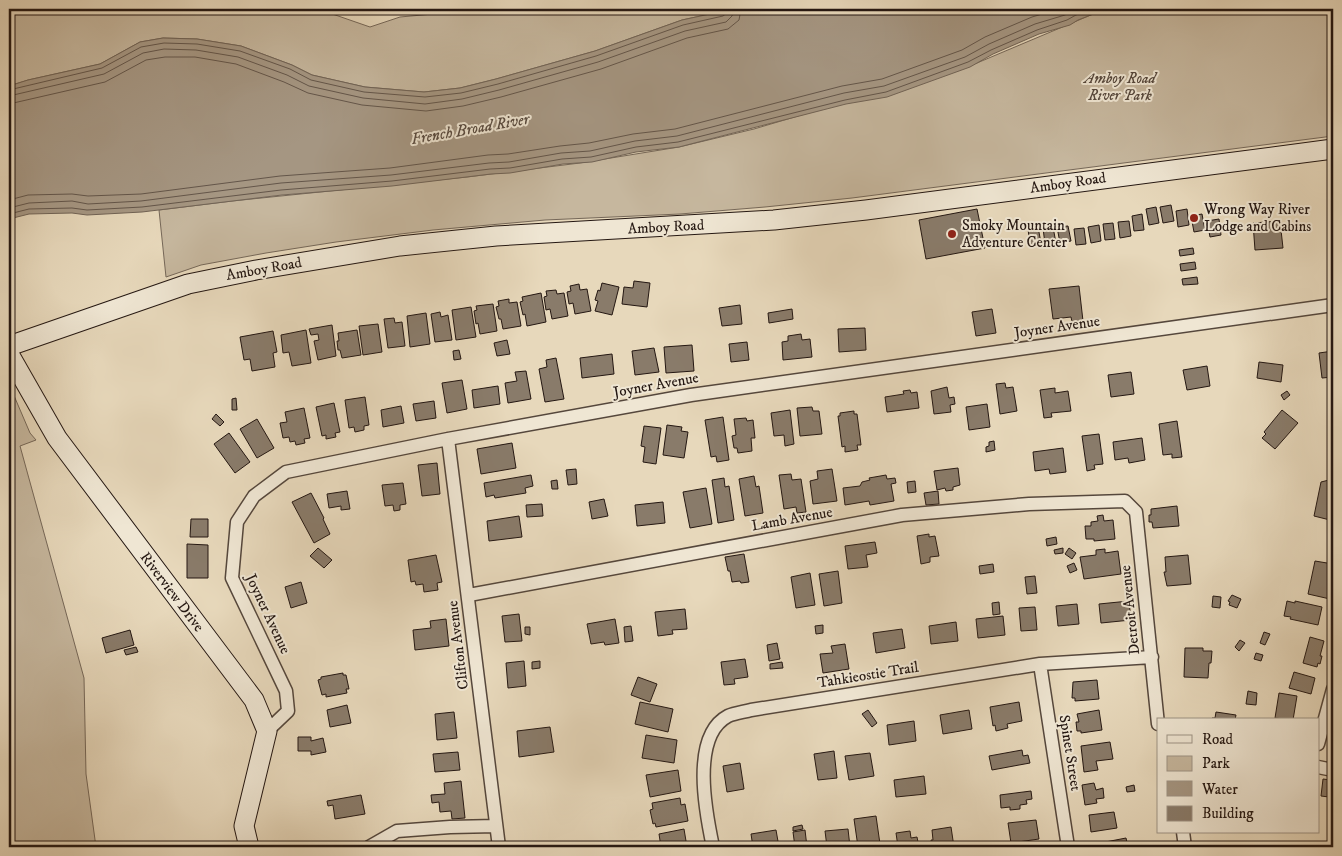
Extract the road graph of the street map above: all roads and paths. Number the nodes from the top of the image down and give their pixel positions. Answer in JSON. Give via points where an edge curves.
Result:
{"nodes":[{"id":1,"x":1333,"y":149,"type":"edge"},
{"id":2,"x":1333,"y":305,"type":"edge"},
{"id":3,"x":9,"y":346,"type":"edge"},
{"id":4,"x":9,"y":354,"type":"edge"},
{"id":5,"x":448,"y":439,"type":"junction"},
{"id":6,"x":1125,"y":501,"type":"joint"},
{"id":7,"x":468,"y":595,"type":"junction"},
{"id":8,"x":1152,"y":657,"type":"junction"},
{"id":9,"x":1040,"y":664,"type":"junction"},
{"id":10,"x":1333,"y":689,"type":"edge"},
{"id":11,"x":1158,"y":718,"type":"edge"},
{"id":12,"x":267,"y":731,"type":"junction"},
{"id":13,"x":1320,"y":737,"type":"edge"},
{"id":14,"x":1320,"y":767,"type":"edge"},
{"id":15,"x":1333,"y":770,"type":"edge"},
{"id":16,"x":496,"y":826,"type":"junction"},
{"id":17,"x":1183,"y":834,"type":"edge"},
{"id":18,"x":249,"y":847,"type":"edge"},
{"id":19,"x":369,"y":847,"type":"edge"},
{"id":20,"x":499,"y":847,"type":"edge"},
{"id":21,"x":713,"y":847,"type":"edge"},
{"id":22,"x":1068,"y":847,"type":"edge"},
{"id":23,"x":1186,"y":847,"type":"edge"}],
"edges":[{"from":1,"to":3,"type":"main road","name":"Amboy Road","via":[[774,220],[496,236],[400,246],[188,284]]},
{"from":2,"to":5,"type":"street","name":"Joyner Avenue","via":[[691,395]]},
{"from":4,"to":12,"type":"main road","name":"Riverview Drive","via":[[57,438],[254,700]]},
{"from":5,"to":7,"type":"street","name":"Clifton Avenue"},
{"from":5,"to":12,"type":"street","name":"Joyner Avenue","via":[[286,472],[254,496],[237,522],[232,578],[286,691],[288,711]]},
{"from":6,"to":7,"type":"street","name":"Lamb Avenue","via":[[1029,504],[902,515]]},
{"from":6,"to":8,"type":"street","name":"Detroit Avenue","via":[[1136,512]]},
{"from":7,"to":16,"type":"street","name":"Clifton Avenue"},
{"from":8,"to":9,"type":"street","name":"Tahkieostie Trail"},
{"from":8,"to":11,"type":"street","name":"Detroit Avenue"},
{"from":9,"to":21,"type":"street","name":"Tahkieostie Trail","via":[[728,716],[707,744],[703,772]]},
{"from":9,"to":22,"type":"street","name":"Spinet Street"},
{"from":10,"to":13,"type":"street"},
{"from":12,"to":18,"type":"main road","via":[[244,826]]},
{"from":14,"to":15,"type":"street"},
{"from":16,"to":19,"type":"street","via":[[397,831]]},
{"from":16,"to":20,"type":"street","name":"Clifton Avenue"},
{"from":17,"to":23,"type":"street"}]}
